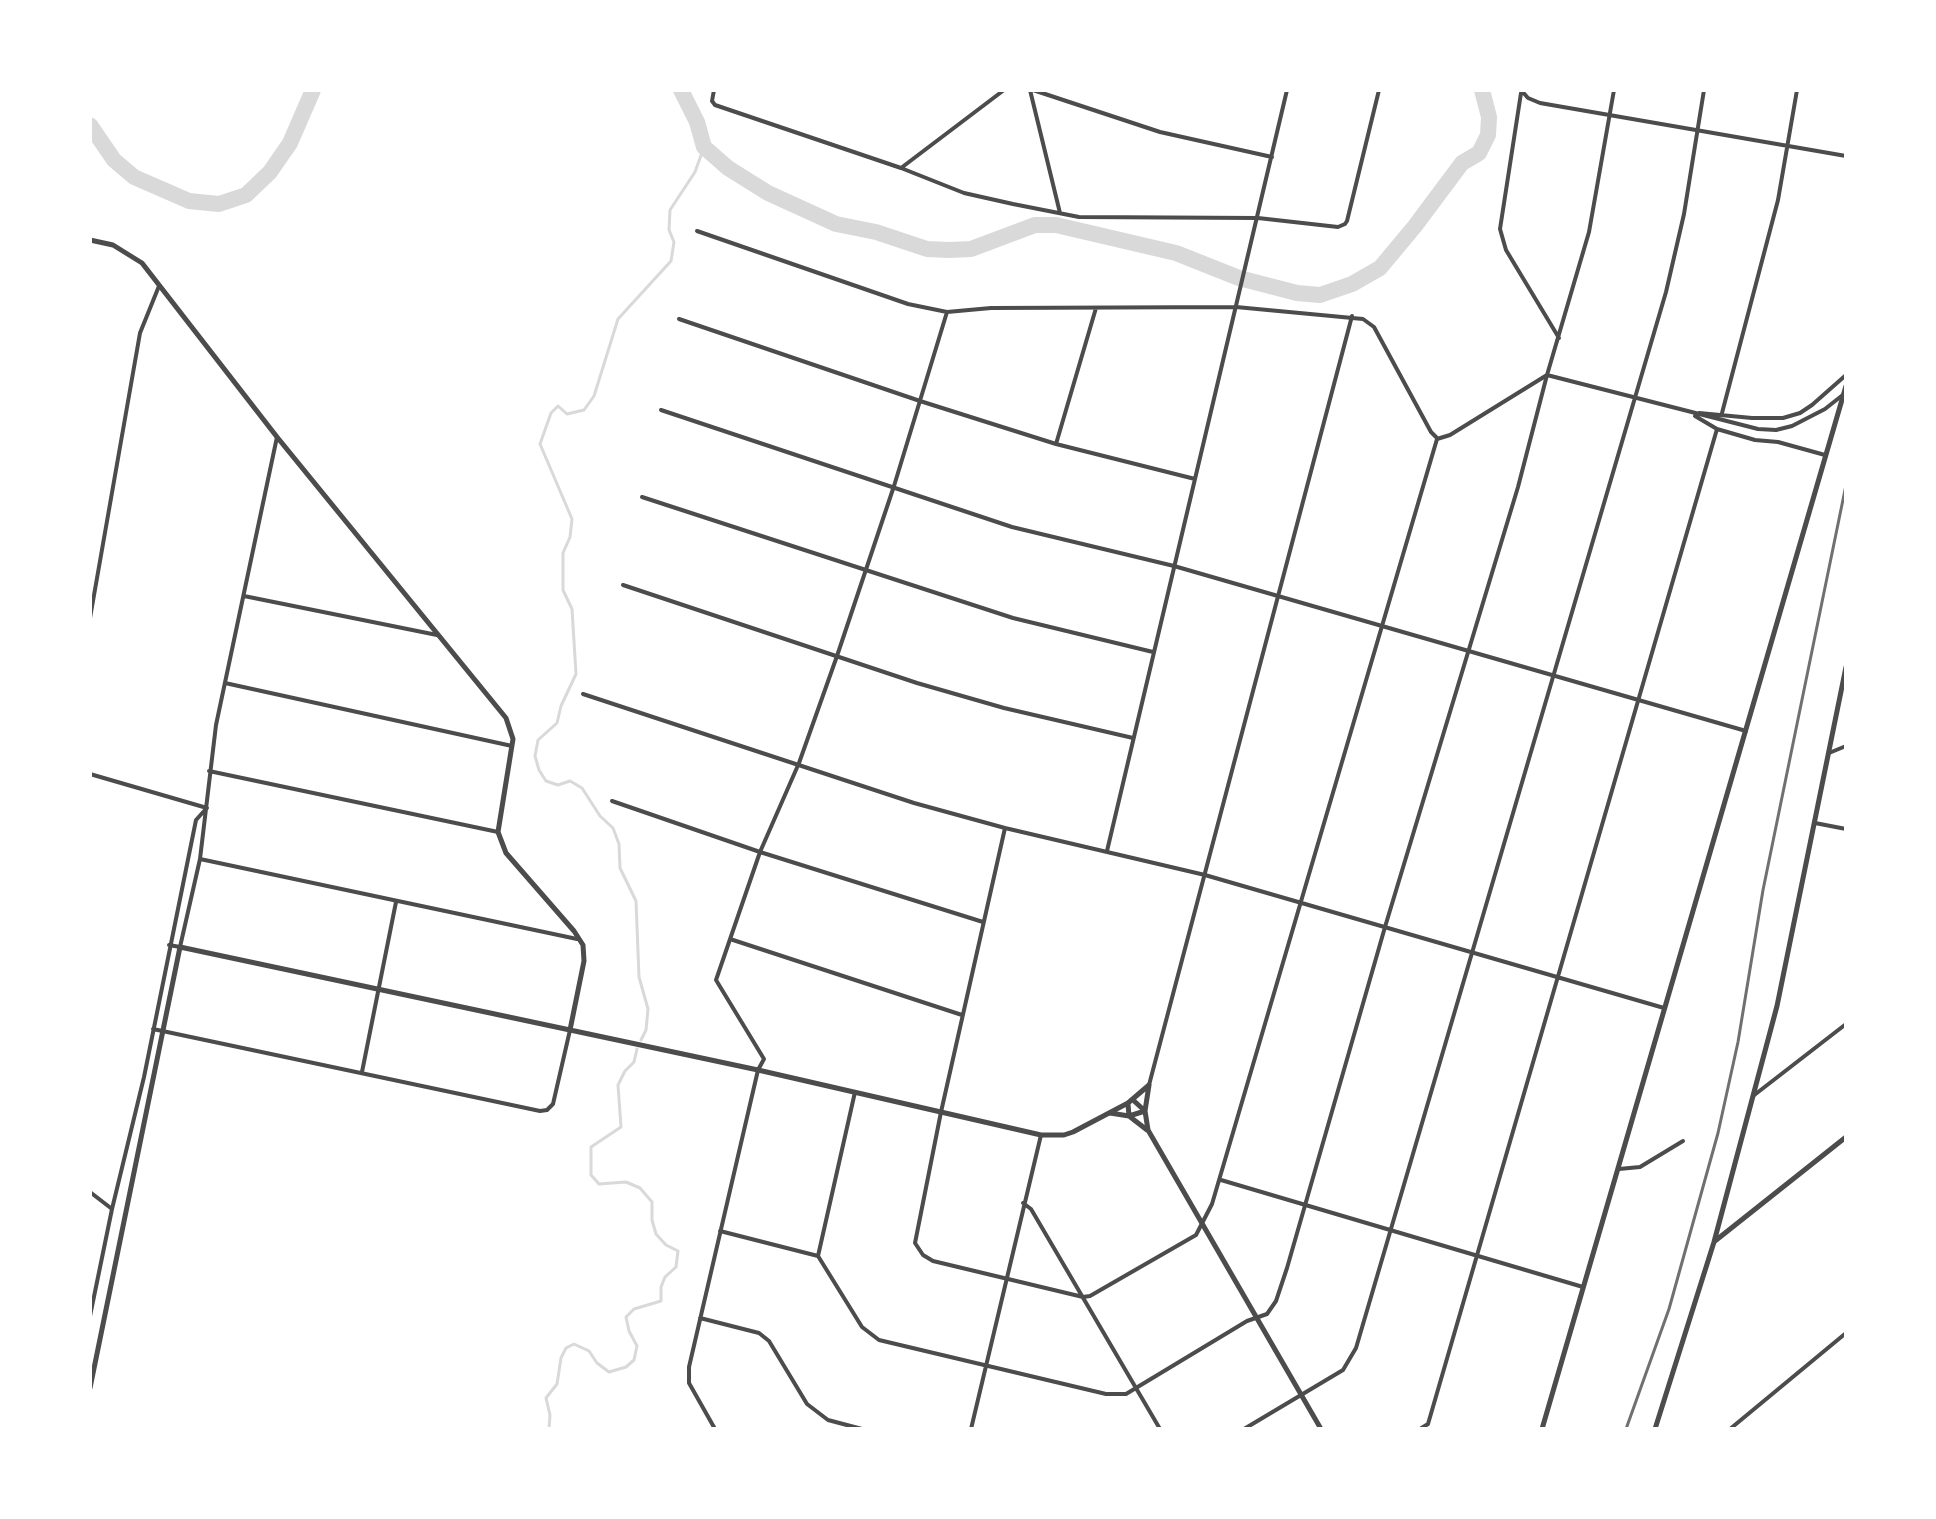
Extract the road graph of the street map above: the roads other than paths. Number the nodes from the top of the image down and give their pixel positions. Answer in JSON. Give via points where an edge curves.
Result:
{"nodes":[{"id":1,"x":714,"y":90,"type":"edge"},
{"id":2,"x":1004,"y":90,"type":"edge"},
{"id":3,"x":1032,"y":90,"type":"edge"},
{"id":4,"x":1287,"y":90,"type":"edge"},
{"id":5,"x":1379,"y":90,"type":"edge"},
{"id":6,"x":1614,"y":90,"type":"edge"},
{"id":7,"x":1704,"y":90,"type":"edge"},
{"id":8,"x":1797,"y":90,"type":"edge"},
{"id":9,"x":1521,"y":91,"type":"edge"},
{"id":10,"x":1609,"y":115,"type":"junction"},
{"id":11,"x":1697,"y":130,"type":"junction"},
{"id":12,"x":1787,"y":145,"type":"junction"},
{"id":13,"x":1846,"y":156,"type":"edge"},
{"id":14,"x":1272,"y":157,"type":"junction"},
{"id":15,"x":901,"y":168,"type":"junction"},
{"id":16,"x":1060,"y":213,"type":"junction"},
{"id":17,"x":1258,"y":218,"type":"junction"},
{"id":18,"x":697,"y":231,"type":"dead end"},
{"id":19,"x":90,"y":240,"type":"edge"},
{"id":20,"x":159,"y":286,"type":"junction"},
{"id":21,"x":1236,"y":307,"type":"junction"},
{"id":22,"x":1096,"y":308,"type":"junction"},
{"id":23,"x":947,"y":312,"type":"junction"},
{"id":24,"x":1352,"y":316,"type":"junction"},
{"id":25,"x":679,"y":319,"type":"dead end"},
{"id":26,"x":1559,"y":338,"type":"junction"},
{"id":27,"x":1547,"y":375,"type":"junction"},
{"id":28,"x":1846,"y":375,"type":"edge"},
{"id":29,"x":1846,"y":386,"type":"edge"},
{"id":30,"x":1846,"y":392,"type":"edge"},
{"id":31,"x":1634,"y":398,"type":"junction"},
{"id":32,"x":920,"y":401,"type":"junction"},
{"id":33,"x":661,"y":410,"type":"dead end"},
{"id":34,"x":1688,"y":413,"type":"junction"},
{"id":35,"x":1722,"y":413,"type":"junction"},
{"id":36,"x":1717,"y":429,"type":"junction"},
{"id":37,"x":277,"y":437,"type":"junction"},
{"id":38,"x":1437,"y":439,"type":"junction"},
{"id":39,"x":1056,"y":444,"type":"junction"},
{"id":40,"x":1825,"y":455,"type":"junction"},
{"id":41,"x":1195,"y":479,"type":"junction"},
{"id":42,"x":894,"y":486,"type":"junction"},
{"id":43,"x":642,"y":497,"type":"dead end"},
{"id":44,"x":1174,"y":566,"type":"junction"},
{"id":45,"x":865,"y":571,"type":"junction"},
{"id":46,"x":623,"y":585,"type":"dead end"},
{"id":47,"x":244,"y":596,"type":"junction"},
{"id":48,"x":1280,"y":597,"type":"junction"},
{"id":49,"x":90,"y":618,"type":"edge"},
{"id":50,"x":1381,"y":627,"type":"junction"},
{"id":51,"x":440,"y":636,"type":"junction"},
{"id":52,"x":1153,"y":652,"type":"junction"},
{"id":53,"x":1467,"y":652,"type":"junction"},
{"id":54,"x":837,"y":656,"type":"junction"},
{"id":55,"x":1846,"y":667,"type":"edge"},
{"id":56,"x":1552,"y":676,"type":"junction"},
{"id":57,"x":225,"y":683,"type":"junction"},
{"id":58,"x":583,"y":694,"type":"dead end"},
{"id":59,"x":1638,"y":701,"type":"junction"},
{"id":60,"x":1746,"y":731,"type":"junction"},
{"id":61,"x":1133,"y":738,"type":"junction"},
{"id":62,"x":1846,"y":746,"type":"edge"},
{"id":63,"x":512,"y":747,"type":"junction"},
{"id":64,"x":1829,"y":753,"type":"junction"},
{"id":65,"x":799,"y":763,"type":"junction"},
{"id":66,"x":209,"y":771,"type":"junction"},
{"id":67,"x":90,"y":774,"type":"edge"},
{"id":68,"x":612,"y":801,"type":"dead end"},
{"id":69,"x":207,"y":808,"type":"junction"},
{"id":70,"x":1815,"y":823,"type":"junction"},
{"id":71,"x":1005,"y":828,"type":"junction"},
{"id":72,"x":1846,"y":829,"type":"edge"},
{"id":73,"x":498,"y":832,"type":"junction"},
{"id":74,"x":1107,"y":851,"type":"junction"},
{"id":75,"x":760,"y":852,"type":"junction"},
{"id":76,"x":200,"y":859,"type":"junction"},
{"id":77,"x":1205,"y":875,"type":"junction"},
{"id":78,"x":396,"y":902,"type":"junction"},
{"id":79,"x":1301,"y":902,"type":"junction"},
{"id":80,"x":983,"y":922,"type":"junction"},
{"id":81,"x":1385,"y":927,"type":"junction"},
{"id":82,"x":580,"y":939,"type":"junction"},
{"id":83,"x":730,"y":939,"type":"junction"},
{"id":84,"x":169,"y":945,"type":"junction"},
{"id":85,"x":180,"y":947,"type":"junction"},
{"id":86,"x":1472,"y":951,"type":"junction"},
{"id":87,"x":1559,"y":978,"type":"junction"},
{"id":88,"x":378,"y":990,"type":"junction"},
{"id":89,"x":1664,"y":1008,"type":"junction"},
{"id":90,"x":962,"y":1015,"type":"junction"},
{"id":91,"x":1846,"y":1024,"type":"edge"},
{"id":92,"x":153,"y":1029,"type":"junction"},
{"id":93,"x":570,"y":1030,"type":"junction"},
{"id":94,"x":164,"y":1031,"type":"junction"},
{"id":95,"x":758,"y":1070,"type":"junction"},
{"id":96,"x":362,"y":1072,"type":"junction"},
{"id":97,"x":1149,"y":1085,"type":"junction"},
{"id":98,"x":855,"y":1092,"type":"junction"},
{"id":99,"x":1753,"y":1096,"type":"junction"},
{"id":100,"x":1130,"y":1102,"type":"junction"},
{"id":101,"x":1145,"y":1111,"type":"junction"},
{"id":102,"x":941,"y":1112,"type":"junction"},
{"id":103,"x":1107,"y":1113,"type":"junction"},
{"id":104,"x":1129,"y":1116,"type":"junction"},
{"id":105,"x":1148,"y":1130,"type":"junction"},
{"id":106,"x":1041,"y":1135,"type":"junction"},
{"id":107,"x":1846,"y":1137,"type":"edge"},
{"id":108,"x":1683,"y":1141,"type":"dead end"},
{"id":109,"x":1619,"y":1169,"type":"junction"},
{"id":110,"x":1221,"y":1180,"type":"junction"},
{"id":111,"x":90,"y":1192,"type":"edge"},
{"id":112,"x":1023,"y":1203,"type":"junction"},
{"id":113,"x":1305,"y":1204,"type":"junction"},
{"id":114,"x":112,"y":1209,"type":"junction"},
{"id":115,"x":1204,"y":1224,"type":"junction"},
{"id":116,"x":1391,"y":1230,"type":"junction"},
{"id":117,"x":720,"y":1231,"type":"junction"},
{"id":118,"x":1714,"y":1242,"type":"junction"},
{"id":119,"x":1477,"y":1254,"type":"junction"},
{"id":120,"x":818,"y":1256,"type":"junction"},
{"id":121,"x":1005,"y":1278,"type":"junction"},
{"id":122,"x":1583,"y":1287,"type":"junction"},
{"id":123,"x":1083,"y":1297,"type":"junction"},
{"id":124,"x":90,"y":1316,"type":"edge"},
{"id":125,"x":1258,"y":1317,"type":"junction"},
{"id":126,"x":700,"y":1318,"type":"junction"},
{"id":127,"x":1846,"y":1333,"type":"edge"},
{"id":128,"x":985,"y":1365,"type":"junction"},
{"id":129,"x":90,"y":1388,"type":"edge"},
{"id":130,"x":1136,"y":1388,"type":"junction"},
{"id":131,"x":1302,"y":1395,"type":"junction"},
{"id":132,"x":1430,"y":1427,"type":"edge"},
{"id":133,"x":715,"y":1429,"type":"edge"},
{"id":134,"x":862,"y":1429,"type":"edge"},
{"id":135,"x":971,"y":1429,"type":"edge"},
{"id":136,"x":1160,"y":1429,"type":"edge"},
{"id":137,"x":1244,"y":1429,"type":"edge"},
{"id":138,"x":1321,"y":1429,"type":"edge"},
{"id":139,"x":1420,"y":1429,"type":"edge"},
{"id":140,"x":1542,"y":1429,"type":"edge"},
{"id":141,"x":1655,"y":1429,"type":"edge"},
{"id":142,"x":1730,"y":1429,"type":"edge"}],
"edges":[{"from":1,"to":15,"type":"street","via":[[715,105]]},
{"from":2,"to":15,"type":"street"},
{"from":3,"to":14,"type":"street","via":[[1160,132]]},
{"from":3,"to":16,"type":"street"},
{"from":4,"to":14,"type":"street"},
{"from":5,"to":17,"type":"street","via":[[1345,224]]},
{"from":6,"to":10,"type":"street"},
{"from":7,"to":11,"type":"street"},
{"from":8,"to":12,"type":"street"},
{"from":9,"to":10,"type":"street","via":[[1540,103]]},
{"from":9,"to":26,"type":"street","via":[[1500,229],[1506,250]]},
{"from":10,"to":11,"type":"street"},
{"from":10,"to":26,"type":"street","via":[[1589,232]]},
{"from":11,"to":12,"type":"street"},
{"from":11,"to":31,"type":"street","via":[[1666,292]]},
{"from":12,"to":13,"type":"street"},
{"from":12,"to":35,"type":"street","via":[[1778,200]]},
{"from":14,"to":17,"type":"street"},
{"from":15,"to":16,"type":"street","via":[[964,193]]},
{"from":16,"to":17,"type":"street"},
{"from":17,"to":21,"type":"street"},
{"from":18,"to":23,"type":"street","via":[[908,304]]},
{"from":19,"to":20,"type":"street","via":[[113,245],[142,263]]},
{"from":20,"to":37,"type":"street"},
{"from":20,"to":49,"type":"street","via":[[140,333]]},
{"from":21,"to":22,"type":"street"},
{"from":21,"to":24,"type":"street"},
{"from":21,"to":41,"type":"street"},
{"from":22,"to":23,"type":"street"},
{"from":22,"to":39,"type":"street"},
{"from":23,"to":32,"type":"street"},
{"from":24,"to":38,"type":"street","via":[[1374,327]]},
{"from":24,"to":48,"type":"street"},
{"from":25,"to":32,"type":"street"},
{"from":26,"to":27,"type":"street"},
{"from":27,"to":31,"type":"street"},
{"from":27,"to":38,"type":"street"},
{"from":27,"to":53,"type":"street"},
{"from":28,"to":35,"type":"street","via":[[1800,413],[1783,418]]},
{"from":29,"to":40,"type":"street"},
{"from":30,"to":34,"type":"street","via":[[1807,420],[1776,430]]},
{"from":31,"to":34,"type":"street"},
{"from":31,"to":56,"type":"street"},
{"from":32,"to":39,"type":"street"},
{"from":32,"to":42,"type":"street"},
{"from":33,"to":42,"type":"street"},
{"from":34,"to":35,"type":"street"},
{"from":34,"to":36,"type":"street"},
{"from":36,"to":40,"type":"street"},
{"from":36,"to":59,"type":"street"},
{"from":37,"to":47,"type":"street"},
{"from":37,"to":51,"type":"street"},
{"from":38,"to":50,"type":"street"},
{"from":39,"to":41,"type":"street"},
{"from":40,"to":60,"type":"street"},
{"from":41,"to":44,"type":"street"},
{"from":42,"to":44,"type":"street","via":[[1012,527]]},
{"from":42,"to":45,"type":"street"},
{"from":43,"to":45,"type":"street"},
{"from":44,"to":48,"type":"street"},
{"from":44,"to":52,"type":"street"},
{"from":45,"to":52,"type":"street","via":[[1013,618]]},
{"from":45,"to":54,"type":"street"},
{"from":46,"to":54,"type":"street"},
{"from":47,"to":51,"type":"street"},
{"from":47,"to":57,"type":"street"},
{"from":48,"to":50,"type":"street"},
{"from":48,"to":77,"type":"street"},
{"from":50,"to":53,"type":"street"},
{"from":50,"to":79,"type":"street"},
{"from":51,"to":63,"type":"street","via":[[506,718]]},
{"from":52,"to":61,"type":"street"},
{"from":53,"to":56,"type":"street"},
{"from":53,"to":81,"type":"street"},
{"from":54,"to":61,"type":"street","via":[[962,696]]},
{"from":54,"to":65,"type":"street"},
{"from":55,"to":64,"type":"street"},
{"from":56,"to":59,"type":"street"},
{"from":56,"to":86,"type":"street"},
{"from":57,"to":63,"type":"street"},
{"from":57,"to":66,"type":"street"},
{"from":58,"to":65,"type":"street"},
{"from":59,"to":60,"type":"street"},
{"from":59,"to":87,"type":"street"},
{"from":60,"to":89,"type":"street"},
{"from":61,"to":74,"type":"street"},
{"from":62,"to":64,"type":"street"},
{"from":63,"to":73,"type":"street"},
{"from":64,"to":70,"type":"street"},
{"from":65,"to":71,"type":"street"},
{"from":65,"to":75,"type":"street"},
{"from":66,"to":69,"type":"street"},
{"from":66,"to":73,"type":"street"},
{"from":67,"to":69,"type":"street"},
{"from":68,"to":75,"type":"street"},
{"from":69,"to":76,"type":"street"},
{"from":69,"to":84,"type":"street","via":[[196,820]]},
{"from":70,"to":72,"type":"street"},
{"from":70,"to":99,"type":"street"},
{"from":71,"to":74,"type":"street"},
{"from":71,"to":80,"type":"street"},
{"from":73,"to":82,"type":"street","via":[[506,853]]},
{"from":74,"to":77,"type":"street"},
{"from":75,"to":80,"type":"street"},
{"from":75,"to":83,"type":"street"},
{"from":76,"to":78,"type":"street"},
{"from":76,"to":85,"type":"street"},
{"from":77,"to":79,"type":"street"},
{"from":77,"to":97,"type":"street"},
{"from":78,"to":82,"type":"street"},
{"from":78,"to":88,"type":"street"},
{"from":79,"to":81,"type":"street"},
{"from":79,"to":110,"type":"street"},
{"from":80,"to":90,"type":"street"},
{"from":81,"to":86,"type":"street"},
{"from":81,"to":113,"type":"street"},
{"from":82,"to":93,"type":"street","via":[[585,954]]},
{"from":83,"to":90,"type":"street"},
{"from":83,"to":95,"type":"street","via":[[716,980],[764,1056]]},
{"from":84,"to":85,"type":"street"},
{"from":84,"to":92,"type":"street"},
{"from":85,"to":88,"type":"street"},
{"from":85,"to":94,"type":"street"},
{"from":86,"to":87,"type":"street"},
{"from":86,"to":116,"type":"street"},
{"from":87,"to":89,"type":"street"},
{"from":87,"to":119,"type":"street"},
{"from":88,"to":93,"type":"street"},
{"from":88,"to":96,"type":"street"},
{"from":89,"to":109,"type":"street"},
{"from":90,"to":102,"type":"street"},
{"from":91,"to":99,"type":"street"},
{"from":92,"to":94,"type":"street"},
{"from":92,"to":114,"type":"street"},
{"from":93,"to":95,"type":"street"},
{"from":93,"to":96,"type":"street","via":[[553,1104],[547,1110]]},
{"from":94,"to":96,"type":"street"},
{"from":94,"to":129,"type":"street"},
{"from":95,"to":98,"type":"street"},
{"from":95,"to":117,"type":"street"},
{"from":97,"to":100,"type":"street"},
{"from":97,"to":101,"type":"street"},
{"from":98,"to":102,"type":"street"},
{"from":98,"to":120,"type":"street"},
{"from":99,"to":118,"type":"street"},
{"from":100,"to":101,"type":"street"},
{"from":100,"to":103,"type":"street"},
{"from":100,"to":104,"type":"street"},
{"from":101,"to":104,"type":"street"},
{"from":101,"to":105,"type":"street"},
{"from":102,"to":106,"type":"street"},
{"from":102,"to":121,"type":"street","via":[[915,1243],[933,1261]]},
{"from":103,"to":104,"type":"street"},
{"from":103,"to":106,"type":"street","via":[[1064,1135]]},
{"from":104,"to":105,"type":"street"},
{"from":105,"to":115,"type":"street"},
{"from":106,"to":112,"type":"street"},
{"from":107,"to":118,"type":"street"},
{"from":108,"to":109,"type":"street","via":[[1640,1167]]},
{"from":109,"to":122,"type":"street"},
{"from":110,"to":113,"type":"street"},
{"from":110,"to":115,"type":"street"},
{"from":111,"to":114,"type":"street"},
{"from":112,"to":121,"type":"street"},
{"from":112,"to":123,"type":"street"},
{"from":113,"to":116,"type":"street"},
{"from":113,"to":125,"type":"street","via":[[1276,1301]]},
{"from":114,"to":124,"type":"street"},
{"from":115,"to":123,"type":"street","via":[[1196,1235],[1096,1295]]},
{"from":115,"to":125,"type":"street"},
{"from":116,"to":119,"type":"street"},
{"from":116,"to":131,"type":"street","via":[[1353,1358]]},
{"from":117,"to":120,"type":"street"},
{"from":117,"to":126,"type":"street"},
{"from":118,"to":141,"type":"street"},
{"from":119,"to":122,"type":"street"},
{"from":119,"to":132,"type":"street"},
{"from":120,"to":128,"type":"street","via":[[874,1338]]},
{"from":121,"to":123,"type":"street"},
{"from":121,"to":128,"type":"street"},
{"from":122,"to":140,"type":"street"},
{"from":123,"to":130,"type":"street"},
{"from":125,"to":130,"type":"street"},
{"from":125,"to":131,"type":"street"},
{"from":126,"to":133,"type":"street","via":[[689,1383]]},
{"from":126,"to":134,"type":"street","via":[[759,1333],[807,1404],[828,1420]]},
{"from":127,"to":142,"type":"street"},
{"from":128,"to":130,"type":"street","via":[[1106,1394]]},
{"from":128,"to":135,"type":"street"},
{"from":130,"to":136,"type":"street"},
{"from":131,"to":137,"type":"street"},
{"from":131,"to":138,"type":"street"},
{"from":132,"to":139,"type":"street"}]}
